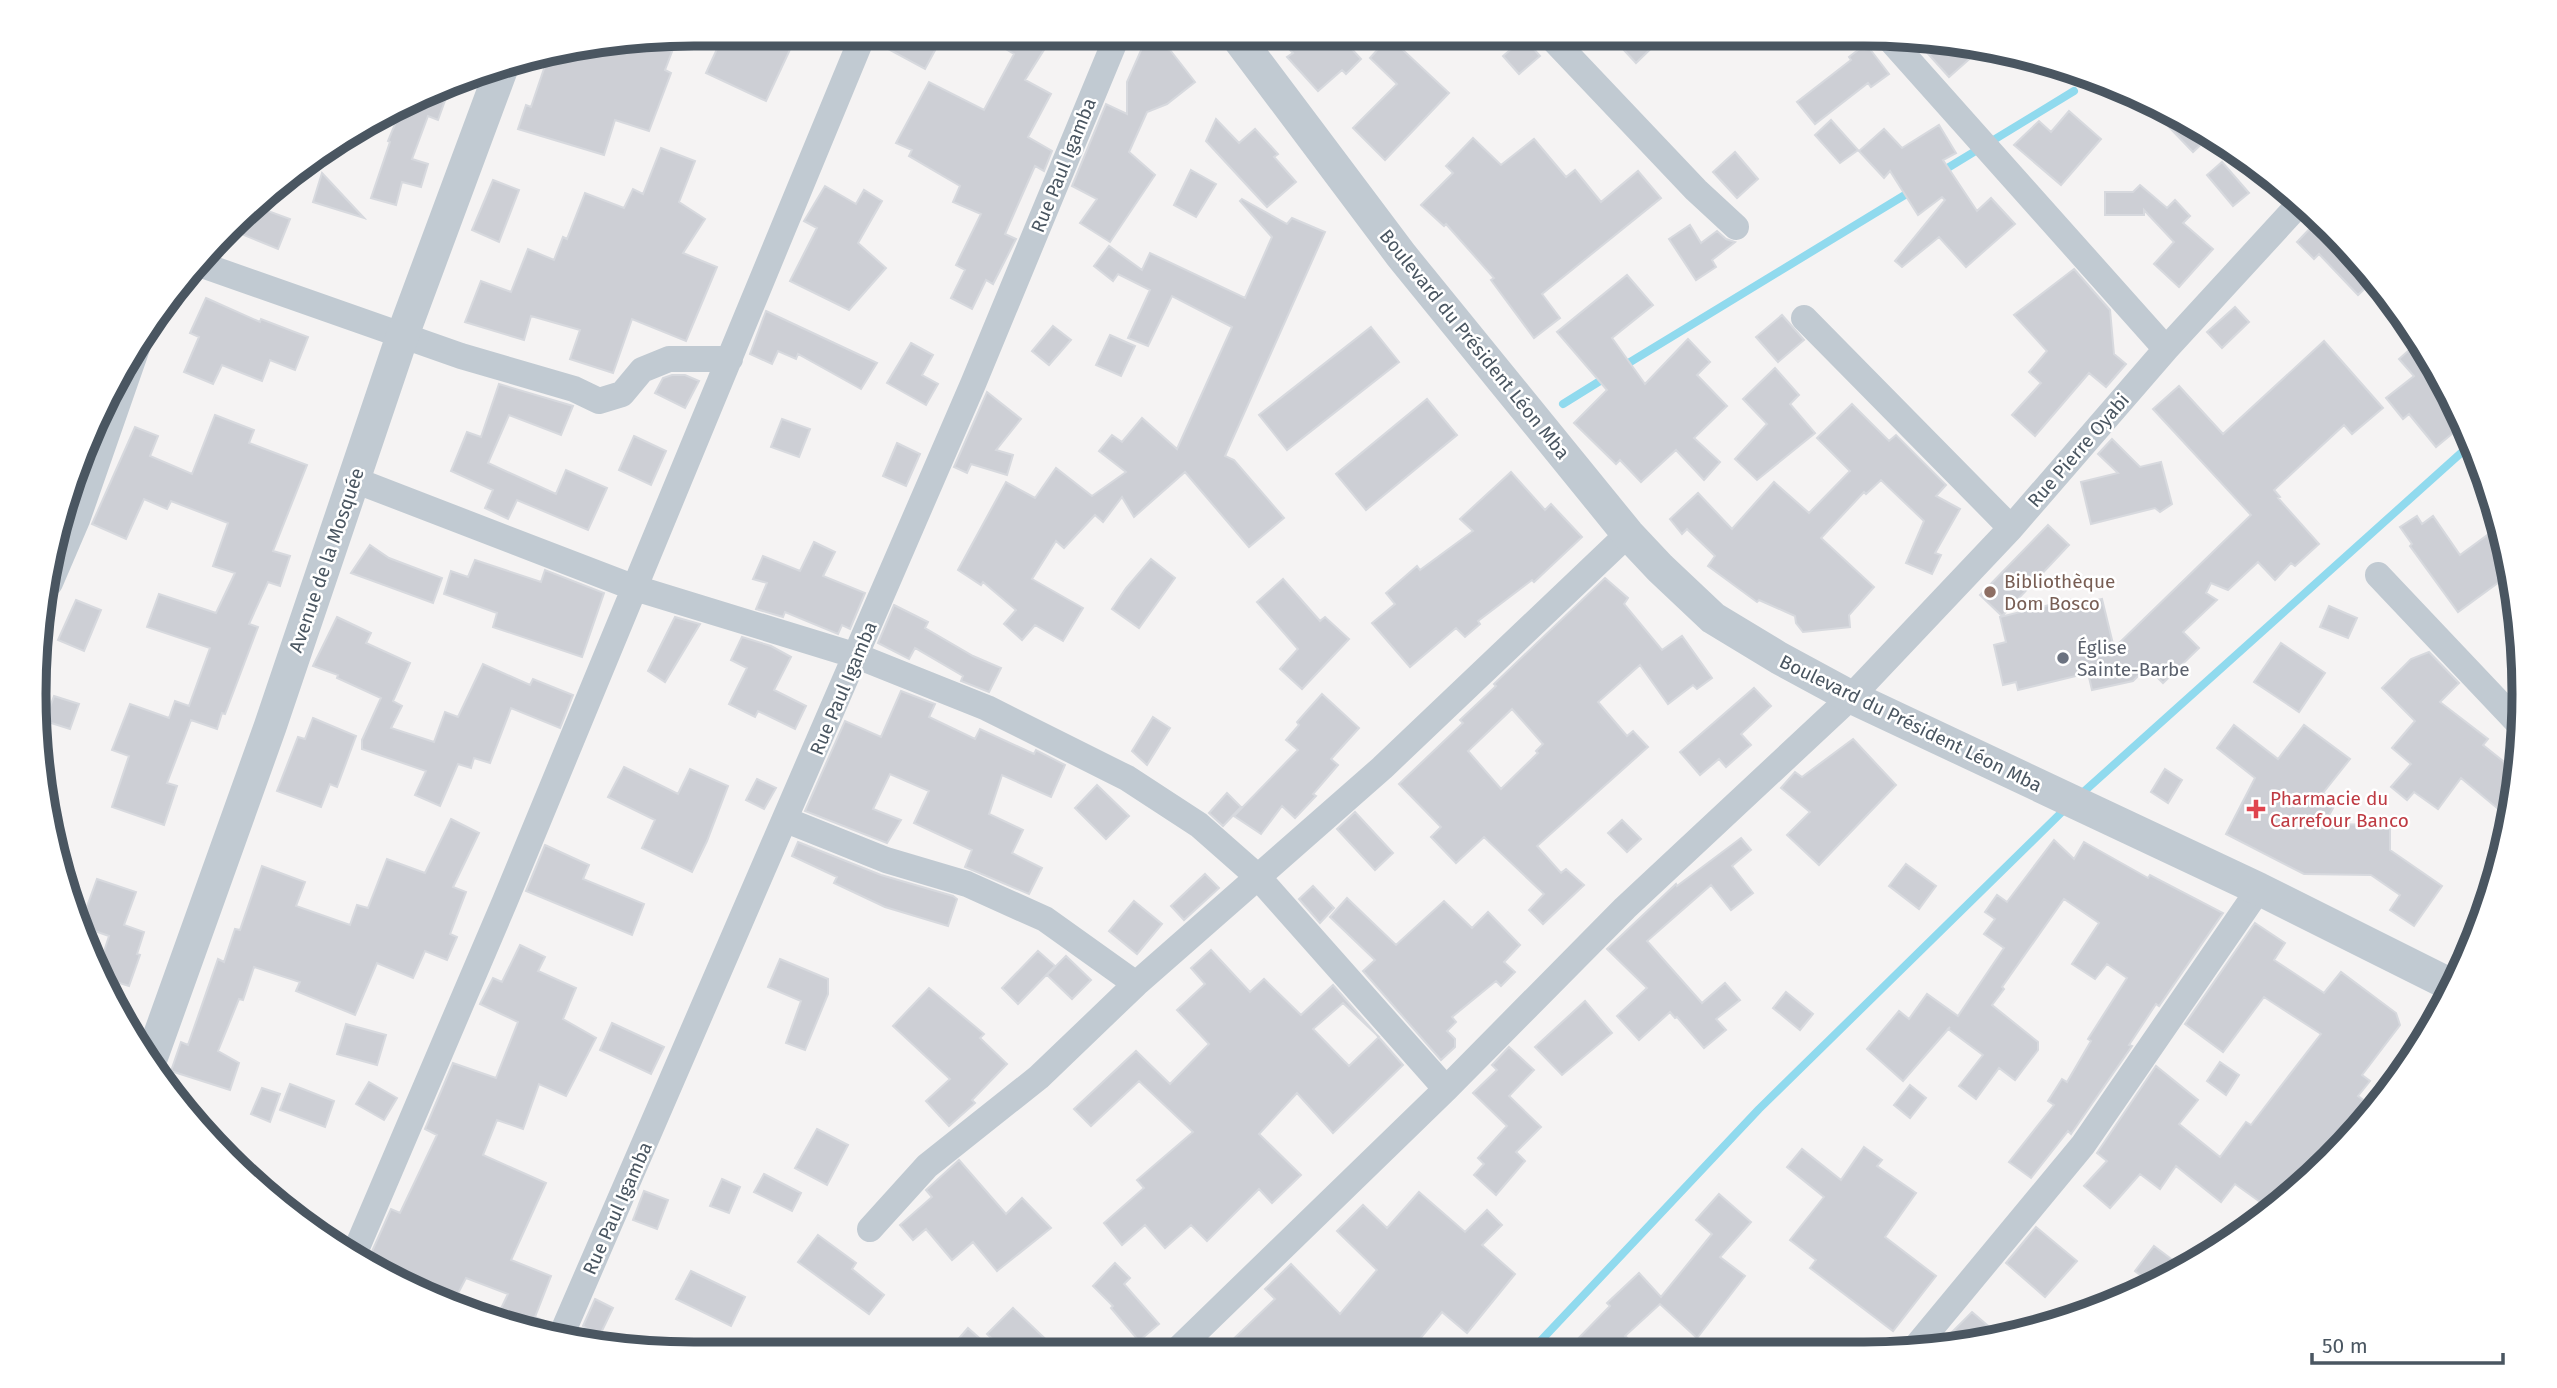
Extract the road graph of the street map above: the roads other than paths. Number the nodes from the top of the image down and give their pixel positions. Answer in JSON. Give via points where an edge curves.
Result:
{"nodes":[{"id":1,"x":859,"y":46,"type":"edge"},
{"id":2,"x":1113,"y":46,"type":"edge"},
{"id":3,"x":1244,"y":46,"type":"edge"},
{"id":4,"x":1559,"y":46,"type":"edge"},
{"id":5,"x":1896,"y":47,"type":"edge"},
{"id":6,"x":499,"y":76,"type":"edge"},
{"id":7,"x":2294,"y":209,"type":"edge"},
{"id":8,"x":1736,"y":226,"type":"dead end"},
{"id":9,"x":206,"y":266,"type":"edge"},
{"id":10,"x":1804,"y":318,"type":"dead end"},
{"id":11,"x":403,"y":334,"type":"junction"},
{"id":12,"x":2166,"y":349,"type":"junction"},
{"id":13,"x":730,"y":359,"type":"junction"},
{"id":14,"x":125,"y":384,"type":"edge"},
{"id":15,"x":352,"y":479,"type":"junction"},
{"id":16,"x":2011,"y":528,"type":"junction"},
{"id":17,"x":1628,"y":534,"type":"junction"},
{"id":18,"x":60,"y":561,"type":"edge"},
{"id":19,"x":2378,"y":575,"type":"dead end"},
{"id":20,"x":635,"y":588,"type":"junction"},
{"id":21,"x":857,"y":656,"type":"junction"},
{"id":22,"x":1851,"y":697,"type":"junction"},
{"id":23,"x":2511,"y":715,"type":"edge"},
{"id":24,"x":786,"y":820,"type":"junction"},
{"id":25,"x":1258,"y":877,"type":"junction"},
{"id":26,"x":2259,"y":889,"type":"junction"},
{"id":27,"x":2445,"y":982,"type":"edge"},
{"id":28,"x":1136,"y":984,"type":"junction"},
{"id":29,"x":154,"y":1052,"type":"edge"},
{"id":30,"x":1446,"y":1089,"type":"junction"},
{"id":31,"x":870,"y":1229,"type":"dead end"},
{"id":32,"x":357,"y":1248,"type":"edge"},
{"id":33,"x":564,"y":1329,"type":"edge"},
{"id":34,"x":1922,"y":1339,"type":"edge"},
{"id":35,"x":1185,"y":1342,"type":"edge"}],
"edges":[{"from":1,"to":13,"type":"street"},
{"from":2,"to":21,"type":"street","name":"Rue Paul Igamba"},
{"from":3,"to":17,"type":"street","name":"Boulevard du Président Léon Mba","via":[[1401,255]]},
{"from":4,"to":8,"type":"street"},
{"from":5,"to":12,"type":"street"},
{"from":6,"to":11,"type":"street","name":"Avenue de la Mosquée"},
{"from":7,"to":12,"type":"street","name":"Rue Pierre Oyabi"},
{"from":9,"to":11,"type":"street"},
{"from":10,"to":16,"type":"street"},
{"from":11,"to":13,"type":"street","via":[[461,356],[574,388],[599,401],[622,394],[642,370],[669,359]]},
{"from":11,"to":15,"type":"street","name":"Avenue de la Mosquée"},
{"from":12,"to":16,"type":"street","name":"Rue Pierre Oyabi"},
{"from":13,"to":20,"type":"street"},
{"from":14,"to":18,"type":"street"},
{"from":15,"to":20,"type":"street"},
{"from":15,"to":29,"type":"street","name":"Avenue de la Mosquée","via":[[270,727]]},
{"from":16,"to":22,"type":"street","name":"Rue Pierre Oyabi"},
{"from":17,"to":22,"type":"street","name":"Boulevard du Président Léon Mba","via":[[1713,618]]},
{"from":17,"to":25,"type":"street","via":[[1382,768]]},
{"from":19,"to":23,"type":"street"},
{"from":20,"to":21,"type":"street"},
{"from":20,"to":32,"type":"street"},
{"from":21,"to":24,"type":"street","name":"Rue Paul Igamba"},
{"from":21,"to":25,"type":"street","via":[[987,708],[1128,778],[1199,825]]},
{"from":22,"to":26,"type":"street","name":"Boulevard du Président Léon Mba"},
{"from":22,"to":30,"type":"street","name":"Rue Pierre Oyabi","via":[[1625,908]]},
{"from":24,"to":28,"type":"street","via":[[886,860],[967,884],[1045,919]]},
{"from":24,"to":33,"type":"street","name":"Rue Paul Igamba"},
{"from":25,"to":28,"type":"street"},
{"from":25,"to":30,"type":"street"},
{"from":26,"to":27,"type":"street","name":"Boulevard du Président Léon Mba"},
{"from":26,"to":34,"type":"street","via":[[2083,1145]]},
{"from":28,"to":31,"type":"street","via":[[1039,1077],[927,1166]]},
{"from":30,"to":35,"type":"street","name":"Rue Pierre Oyabi"}]}
